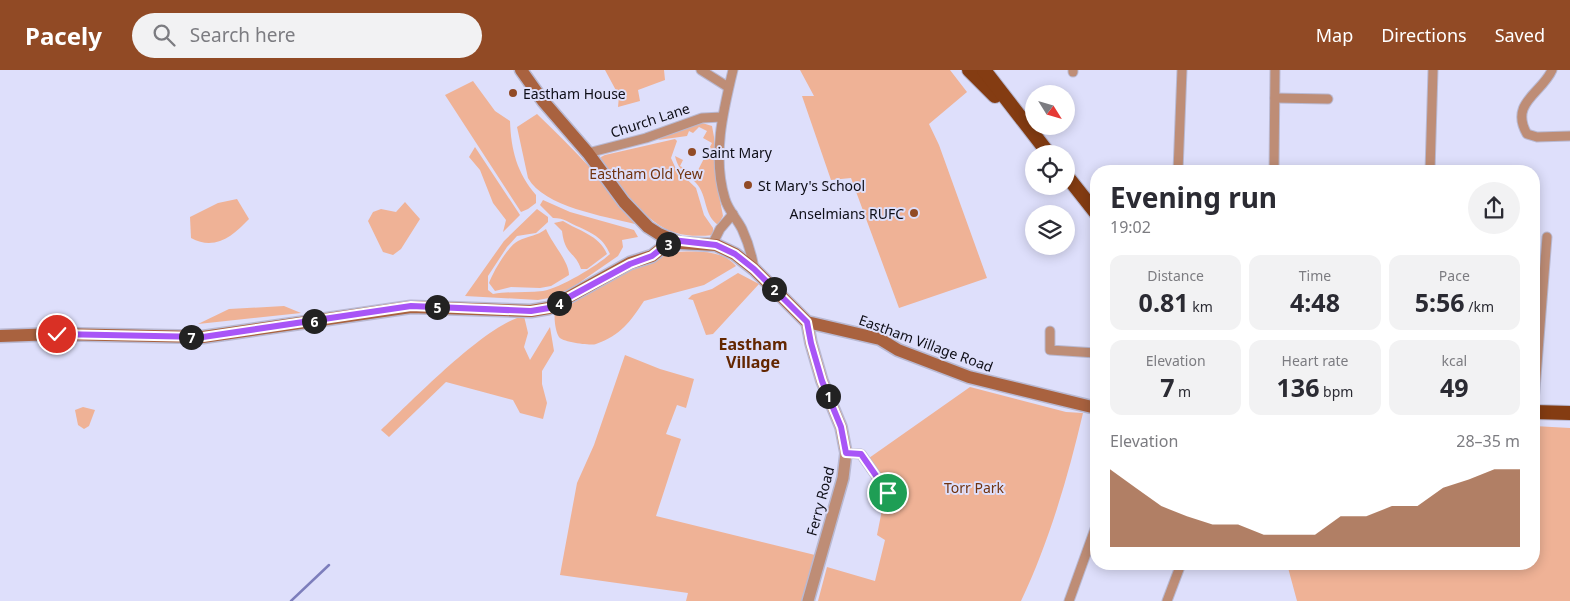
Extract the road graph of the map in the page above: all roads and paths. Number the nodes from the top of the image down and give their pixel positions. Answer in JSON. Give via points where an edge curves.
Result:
{"nodes":[{"id":1,"x":521,"y":70,"type":"edge"},
{"id":2,"x":700,"y":70,"type":"edge"},
{"id":3,"x":733,"y":70,"type":"edge"},
{"id":4,"x":969,"y":70,"type":"edge"},
{"id":5,"x":984,"y":70,"type":"edge"},
{"id":6,"x":1182,"y":70,"type":"edge"},
{"id":7,"x":1275,"y":70,"type":"edge"},
{"id":8,"x":1433,"y":70,"type":"edge"},
{"id":9,"x":1552,"y":70,"type":"edge"},
{"id":10,"x":728,"y":87,"type":"junction"},
{"id":11,"x":1275,"y":98,"type":"junction"},
{"id":12,"x":1328,"y":99,"type":"dead end"},
{"id":13,"x":722,"y":118,"type":"junction"},
{"id":14,"x":1020,"y":118,"type":"junction"},
{"id":15,"x":1570,"y":136,"type":"edge"},
{"id":16,"x":1042,"y":145,"type":"edge"},
{"id":17,"x":588,"y":153,"type":"junction"},
{"id":18,"x":1178,"y":165,"type":"edge"},
{"id":19,"x":1274,"y":165,"type":"edge"},
{"id":20,"x":1430,"y":165,"type":"edge"},
{"id":21,"x":1075,"y":186,"type":"edge"},
{"id":22,"x":1090,"y":205,"type":"edge"},
{"id":23,"x":733,"y":214,"type":"junction"},
{"id":24,"x":1547,"y":237,"type":"dead end"},
{"id":25,"x":672,"y":240,"type":"junction"},
{"id":26,"x":712,"y":245,"type":"junction"},
{"id":27,"x":754,"y":269,"type":"junction"},
{"id":28,"x":807,"y":322,"type":"junction"},
{"id":29,"x":1540,"y":326,"type":"edge"},
{"id":30,"x":1050,"y":331,"type":"dead end"},
{"id":31,"x":0,"y":336,"type":"edge"},
{"id":32,"x":1090,"y":353,"type":"edge"},
{"id":33,"x":1090,"y":407,"type":"edge"},
{"id":34,"x":1540,"y":412,"type":"edge"},
{"id":35,"x":1570,"y":413,"type":"edge"},
{"id":36,"x":846,"y":453,"type":"junction"},
{"id":37,"x":888,"y":493,"type":"dead end"},
{"id":38,"x":1090,"y":543,"type":"edge"},
{"id":39,"x":1178,"y":570,"type":"edge"},
{"id":40,"x":808,"y":601,"type":"edge"},
{"id":41,"x":1070,"y":601,"type":"edge"},
{"id":42,"x":1167,"y":601,"type":"edge"}],
"edges":[{"from":1,"to":17,"type":"main road"},
{"from":2,"to":10,"type":"street"},
{"from":3,"to":10,"type":"street"},
{"from":4,"to":14,"type":"highway"},
{"from":5,"to":14,"type":"highway"},
{"from":6,"to":18,"type":"street"},
{"from":7,"to":11,"type":"street"},
{"from":8,"to":20,"type":"street"},
{"from":9,"to":15,"type":"street","via":[[1522,110],[1522,125],[1527,134],[1537,137]]},
{"from":10,"to":13,"type":"street"},
{"from":11,"to":12,"type":"street"},
{"from":11,"to":19,"type":"street"},
{"from":13,"to":17,"type":"street","name":"Church Lane","via":[[702,118],[646,138]]},
{"from":13,"to":23,"type":"street","via":[[719,156],[722,184],[725,200]]},
{"from":14,"to":16,"type":"highway"},
{"from":17,"to":25,"type":"main road","via":[[624,202],[648,227]]},
{"from":21,"to":22,"type":"highway"},
{"from":23,"to":26,"type":"street"},
{"from":23,"to":27,"type":"street","via":[[752,254]]},
{"from":24,"to":29,"type":"street"},
{"from":25,"to":26,"type":"main road"},
{"from":25,"to":31,"type":"main road","via":[[652,256],[630,264],[549,308],[531,311],[411,306],[203,337]]},
{"from":26,"to":27,"type":"main road","via":[[735,254]]},
{"from":27,"to":28,"type":"main road"},
{"from":28,"to":33,"type":"main road","name":"Eastham Village Road","via":[[880,339],[898,350],[969,377]]},
{"from":28,"to":36,"type":"street","name":"Ferry Road","via":[[822,381],[841,427]]},
{"from":30,"to":32,"type":"street","via":[[1050,350]]},
{"from":34,"to":35,"type":"highway"},
{"from":36,"to":37,"type":"street","via":[[861,454]]},
{"from":36,"to":40,"type":"street","name":"Ferry Road","via":[[843,478]]},
{"from":38,"to":41,"type":"street"},
{"from":39,"to":42,"type":"street"}]}
